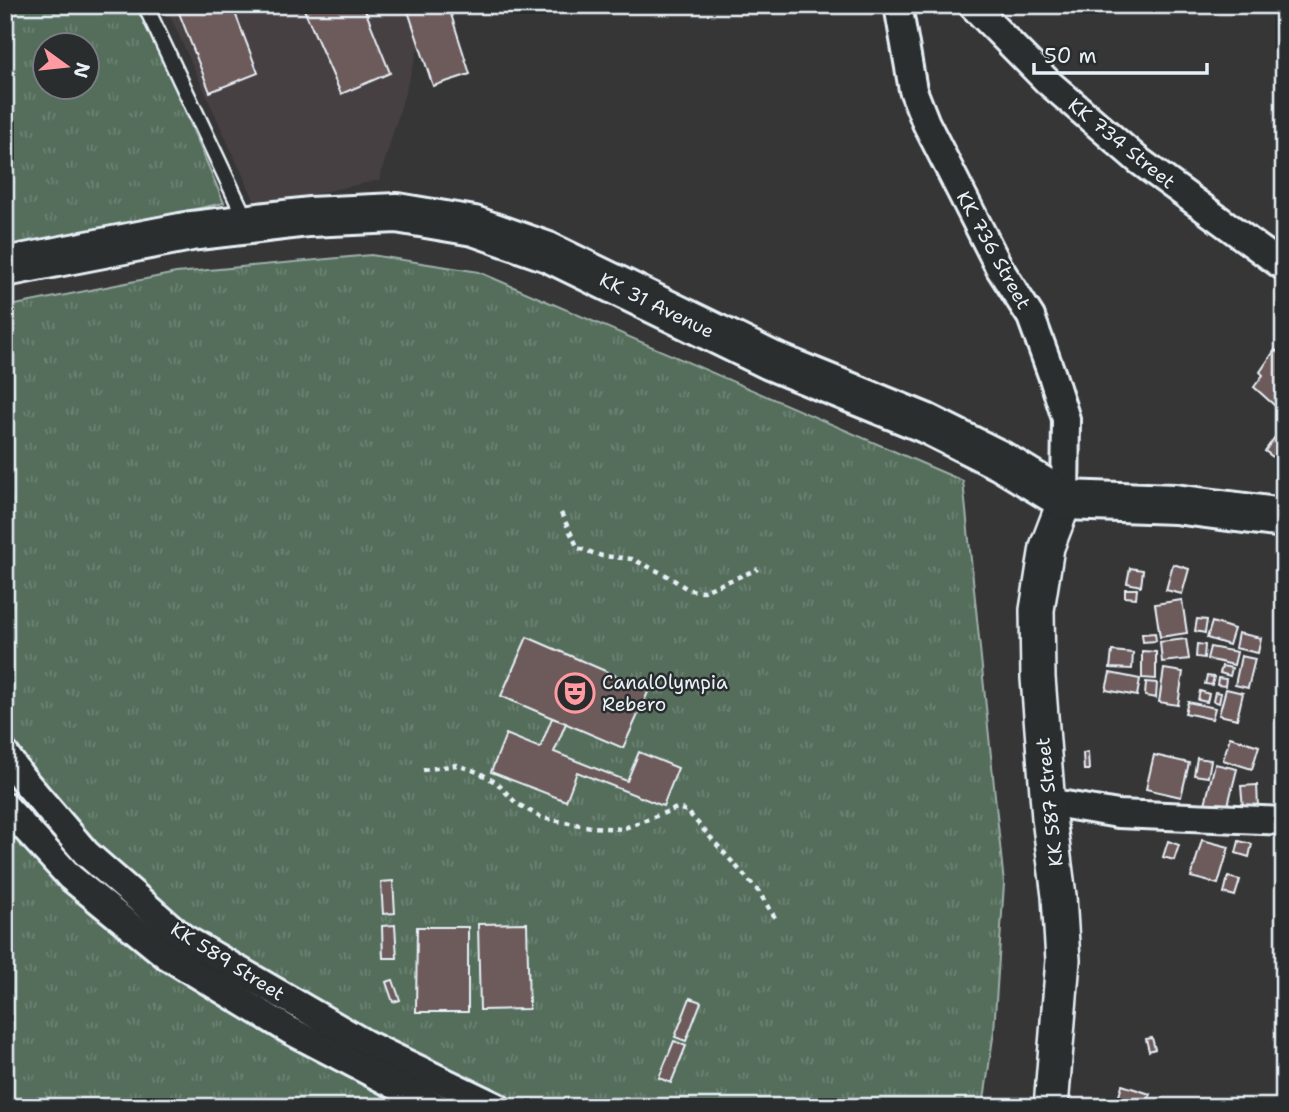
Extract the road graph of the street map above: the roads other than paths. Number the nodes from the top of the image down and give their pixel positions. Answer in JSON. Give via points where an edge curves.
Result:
{"nodes":[{"id":1,"x":145,"y":5,"type":"edge"},
{"id":2,"x":898,"y":5,"type":"edge"},
{"id":3,"x":972,"y":5,"type":"edge"},
{"id":4,"x":248,"y":225,"type":"junction"},
{"id":5,"x":5,"y":267,"type":"edge"},
{"id":6,"x":1284,"y":267,"type":"edge"},
{"id":7,"x":1065,"y":500,"type":"junction"},
{"id":8,"x":1284,"y":518,"type":"edge"},
{"id":9,"x":5,"y":754,"type":"edge"},
{"id":10,"x":1048,"y":802,"type":"junction"},
{"id":11,"x":5,"y":806,"type":"edge"},
{"id":12,"x":1284,"y":821,"type":"edge"},
{"id":13,"x":438,"y":1107,"type":"edge"},
{"id":14,"x":497,"y":1107,"type":"edge"},
{"id":15,"x":1051,"y":1107,"type":"edge"}],
"edges":[{"from":1,"to":4,"type":"lane"},
{"from":2,"to":7,"type":"street","name":"KK 736 Street","via":[[913,90],[926,123],[1000,269],[1031,317],[1052,376],[1066,419]]},
{"from":3,"to":6,"type":"street","name":"KK 734 Street","via":[[1048,82],[1139,160]]},
{"from":4,"to":5,"type":"main road","name":"KK 31 Avenue","via":[[191,231]]},
{"from":4,"to":7,"type":"main road","name":"KK 31 Avenue","via":[[397,213],[474,226],[548,252],[770,360],[925,423]]},
{"from":7,"to":8,"type":"main road","name":"KK 31 Avenue","via":[[1175,505]]},
{"from":7,"to":10,"type":"street","name":"KK 587 Street","via":[[1047,547],[1037,610]]},
{"from":9,"to":14,"type":"street","name":"KK 589 Street","via":[[86,853],[182,937],[366,1044]]},
{"from":10,"to":12,"type":"street","via":[[1118,814]]},
{"from":10,"to":15,"type":"street","name":"KK 587 Street","via":[[1063,960]]},
{"from":11,"to":13,"type":"street","name":"KK 589 Street","via":[[70,877],[167,956],[289,1030]]}]}
